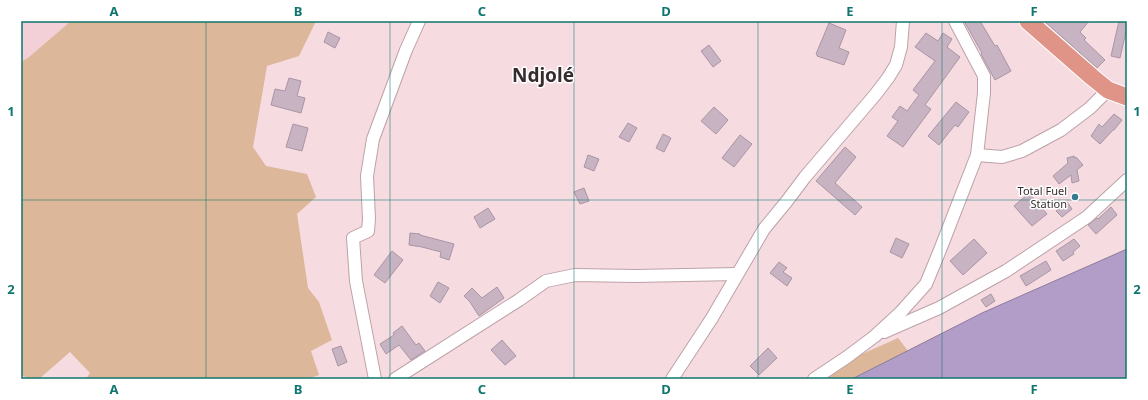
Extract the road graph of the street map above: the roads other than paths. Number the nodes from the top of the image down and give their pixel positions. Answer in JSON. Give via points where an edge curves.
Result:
{"nodes":[{"id":1,"x":419,"y":21,"type":"edge"},
{"id":2,"x":903,"y":21,"type":"edge"},
{"id":3,"x":955,"y":21,"type":"edge"},
{"id":4,"x":1028,"y":21,"type":"edge"},
{"id":5,"x":1108,"y":90,"type":"junction"},
{"id":6,"x":1127,"y":96,"type":"edge"},
{"id":7,"x":977,"y":155,"type":"junction"},
{"id":8,"x":1127,"y":180,"type":"edge"},
{"id":9,"x":737,"y":274,"type":"junction"},
{"id":10,"x":875,"y":336,"type":"junction"},
{"id":11,"x":375,"y":379,"type":"edge"},
{"id":12,"x":395,"y":379,"type":"edge"},
{"id":13,"x":672,"y":379,"type":"edge"},
{"id":14,"x":814,"y":379,"type":"edge"}],
"edges":[{"from":1,"to":11,"type":"street","via":[[373,139],[367,176],[368,231],[353,238],[356,281]]},
{"from":2,"to":9,"type":"street","via":[[901,47],[896,65],[888,78],[764,229]]},
{"from":3,"to":7,"type":"street","via":[[984,76]]},
{"from":4,"to":5,"type":"highway"},
{"from":5,"to":6,"type":"highway"},
{"from":5,"to":7,"type":"street","via":[[1090,108],[1061,130],[1022,151],[1002,157]]},
{"from":7,"to":10,"type":"street","via":[[926,284]]},
{"from":8,"to":10,"type":"street","via":[[1087,217],[1006,271],[939,308]]},
{"from":9,"to":12,"type":"street","via":[[575,275],[546,281]]},
{"from":9,"to":13,"type":"street","via":[[702,335]]},
{"from":10,"to":14,"type":"street"}]}
